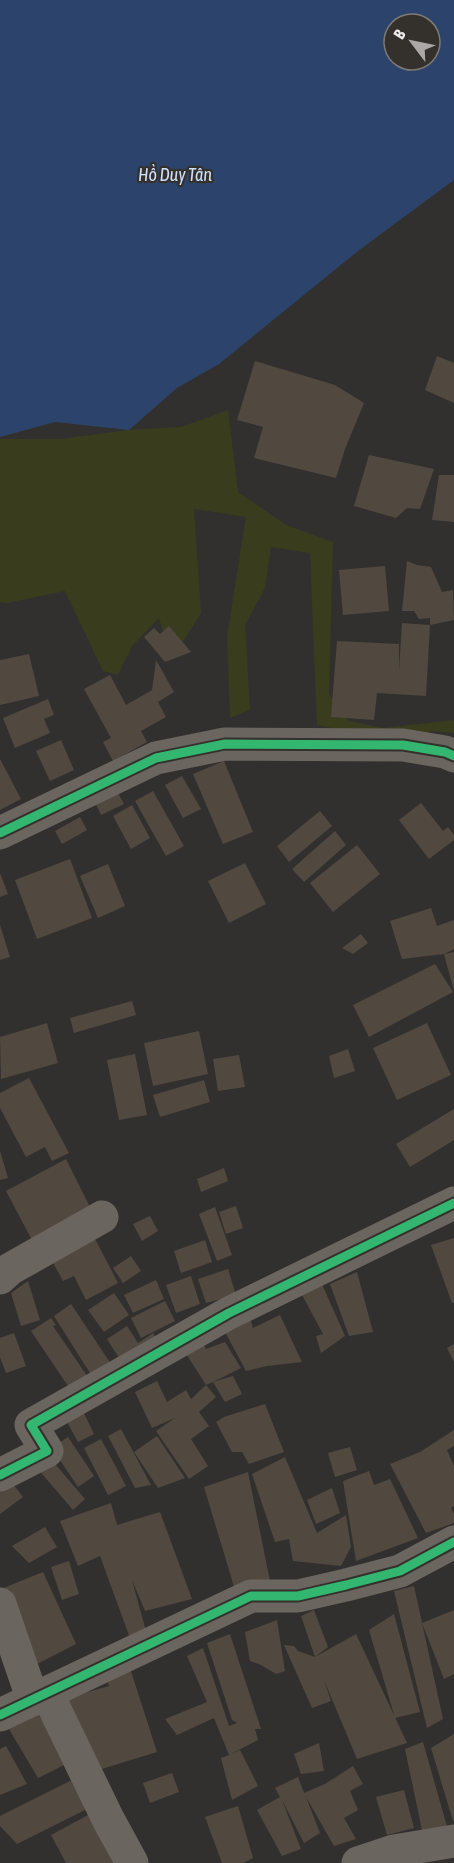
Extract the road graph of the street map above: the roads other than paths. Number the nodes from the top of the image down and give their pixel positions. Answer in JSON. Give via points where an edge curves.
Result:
{"nodes":[{"id":1,"x":451,"y":747,"type":"edge"},
{"id":2,"x":0,"y":833,"type":"edge"},
{"id":3,"x":454,"y":1203,"type":"edge"},
{"id":4,"x":102,"y":1217,"type":"dead end"},
{"id":5,"x":0,"y":1278,"type":"edge"},
{"id":6,"x":0,"y":1474,"type":"edge"},
{"id":7,"x":454,"y":1542,"type":"edge"},
{"id":8,"x":0,"y":1604,"type":"edge"},
{"id":9,"x":40,"y":1697,"type":"junction"},
{"id":10,"x":0,"y":1715,"type":"edge"},
{"id":11,"x":454,"y":1840,"type":"edge"},
{"id":12,"x":132,"y":1863,"type":"edge"},
{"id":13,"x":357,"y":1863,"type":"edge"}],
"edges":[{"from":1,"to":2,"type":"street","via":[[225,744],[187,750],[156,758]]},
{"from":3,"to":6,"type":"street","via":[[229,1313],[31,1425],[47,1451]]},
{"from":4,"to":5,"type":"street"},
{"from":7,"to":9,"type":"street","via":[[400,1570],[379,1576],[298,1596],[251,1596]]},
{"from":8,"to":9,"type":"street"},
{"from":9,"to":10,"type":"street"},
{"from":9,"to":12,"type":"street"},
{"from":11,"to":13,"type":"street","via":[[394,1851]]}]}
